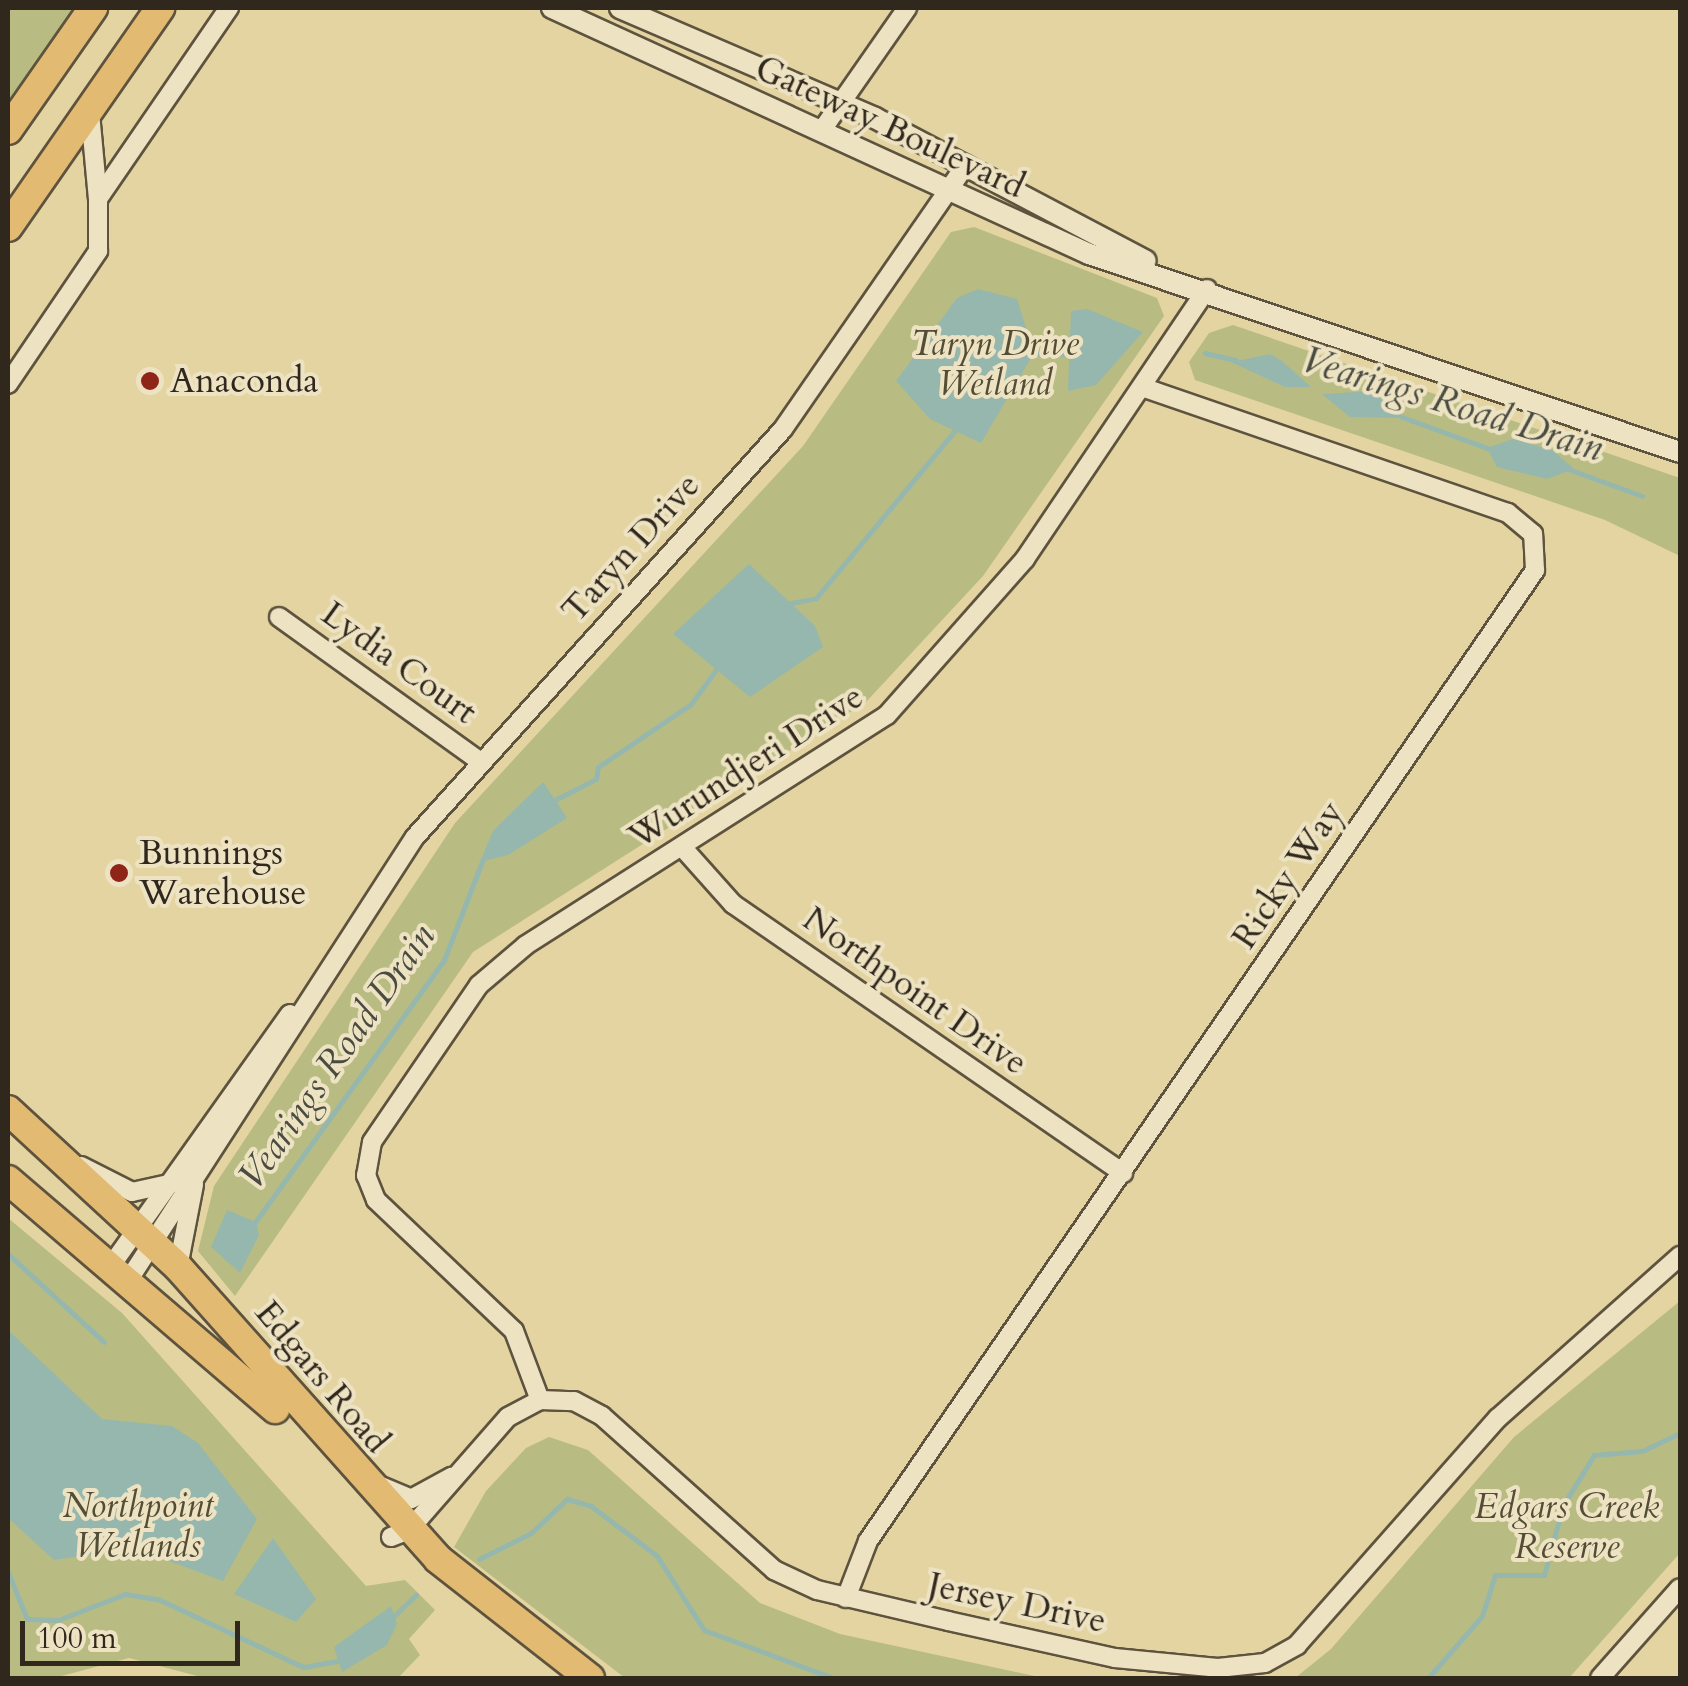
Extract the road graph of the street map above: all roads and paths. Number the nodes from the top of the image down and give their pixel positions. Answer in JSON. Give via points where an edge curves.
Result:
{"nodes":[{"id":1,"x":93,"y":8,"type":"edge"},
{"id":2,"x":160,"y":8,"type":"edge"},
{"id":3,"x":230,"y":8,"type":"edge"},
{"id":4,"x":552,"y":8,"type":"edge"},
{"id":5,"x":620,"y":8,"type":"edge"},
{"id":6,"x":907,"y":8,"type":"edge"},
{"id":7,"x":585,"y":15,"type":"edge"},
{"id":8,"x":839,"y":101,"type":"junction"},
{"id":9,"x":90,"y":107,"type":"junction"},
{"id":10,"x":8,"y":130,"type":"edge"},
{"id":11,"x":822,"y":130,"type":"junction"},
{"id":12,"x":966,"y":165,"type":"junction"},
{"id":13,"x":950,"y":190,"type":"junction"},
{"id":14,"x":98,"y":199,"type":"junction"},
{"id":15,"x":8,"y":227,"type":"edge"},
{"id":16,"x":1207,"y":289,"type":"junction"},
{"id":17,"x":8,"y":384,"type":"edge"},
{"id":18,"x":1143,"y":386,"type":"junction"},
{"id":19,"x":1680,"y":452,"type":"edge"},
{"id":20,"x":279,"y":617,"type":"dead end"},
{"id":21,"x":481,"y":762,"type":"junction"},
{"id":22,"x":683,"y":848,"type":"junction"},
{"id":23,"x":347,"y":937,"type":"junction"},
{"id":24,"x":8,"y":1110,"type":"edge"},
{"id":25,"x":64,"y":1156,"type":"junction"},
{"id":26,"x":1123,"y":1173,"type":"junction"},
{"id":27,"x":8,"y":1180,"type":"edge"},
{"id":28,"x":173,"y":1183,"type":"junction"},
{"id":29,"x":194,"y":1184,"type":"junction"},
{"id":30,"x":147,"y":1236,"type":"junction"},
{"id":31,"x":1680,"y":1256,"type":"edge"},
{"id":32,"x":178,"y":1267,"type":"junction"},
{"id":33,"x":117,"y":1277,"type":"junction"},
{"id":34,"x":249,"y":1351,"type":"junction"},
{"id":35,"x":540,"y":1400,"type":"junction"},
{"id":36,"x":452,"y":1476,"type":"junction"},
{"id":37,"x":400,"y":1534,"type":"junction"},
{"id":38,"x":1680,"y":1588,"type":"edge"},
{"id":39,"x":846,"y":1598,"type":"junction"},
{"id":40,"x":563,"y":1678,"type":"edge"},
{"id":41,"x":590,"y":1678,"type":"edge"},
{"id":42,"x":1600,"y":1678,"type":"edge"}],
"edges":[{"from":1,"to":10,"type":"main road"},
{"from":2,"to":9,"type":"main road"},
{"from":3,"to":14,"type":"street"},
{"from":4,"to":7,"type":"street","name":"Gateway Boulevard"},
{"from":5,"to":8,"type":"street","name":"Gateway Boulevard"},
{"from":6,"to":8,"type":"street"},
{"from":7,"to":11,"type":"street","name":"Gateway Boulevard"},
{"from":8,"to":11,"type":"street"},
{"from":8,"to":12,"type":"street","name":"Gateway Boulevard"},
{"from":9,"to":14,"type":"street"},
{"from":9,"to":15,"type":"main road"},
{"from":11,"to":13,"type":"street","name":"Gateway Boulevard"},
{"from":12,"to":13,"type":"street","name":"Taryn Drive"},
{"from":12,"to":16,"type":"street","name":"Gateway Boulevard"},
{"from":13,"to":16,"type":"street","name":"Gateway Boulevard","via":[[1089,254]]},
{"from":13,"to":21,"type":"street","name":"Taryn Drive","via":[[783,429]]},
{"from":14,"to":17,"type":"street","via":[[98,251]]},
{"from":16,"to":18,"type":"street","name":"Wurundjeri Drive"},
{"from":16,"to":19,"type":"street","name":"Gateway Boulevard"},
{"from":18,"to":22,"type":"street","name":"Wurundjeri Drive","via":[[995,598],[905,698]]},
{"from":18,"to":26,"type":"street","name":"Ricky Way","via":[[1508,512],[1533,534],[1538,558]]},
{"from":20,"to":21,"type":"street","name":"Lydia Court"},
{"from":21,"to":23,"type":"street","name":"Taryn Drive","via":[[414,836]]},
{"from":22,"to":26,"type":"street","name":"Northpoint Drive","via":[[733,904]]},
{"from":22,"to":35,"type":"street","name":"Wurundjeri Drive","via":[[496,967],[378,1131],[366,1168],[386,1212],[514,1331]]},
{"from":23,"to":28,"type":"street","name":"Taryn Drive"},
{"from":23,"to":29,"type":"street","name":"Taryn Drive"},
{"from":24,"to":25,"type":"main road","name":"Edgars Road"},
{"from":25,"to":28,"type":"street","via":[[132,1192]]},
{"from":25,"to":30,"type":"main road","name":"Edgars Road"},
{"from":26,"to":39,"type":"street","name":"Ricky Way","via":[[868,1540]]},
{"from":27,"to":33,"type":"main road","name":"Edgars Road"},
{"from":28,"to":30,"type":"street","name":"Taryn Drive"},
{"from":29,"to":30,"type":"street","name":"Taryn Drive"},
{"from":29,"to":32,"type":"street"},
{"from":30,"to":32,"type":"main road","name":"Edgars Road"},
{"from":30,"to":33,"type":"street","name":"Taryn Drive"},
{"from":31,"to":39,"type":"street","name":"Jersey Drive","via":[[1498,1418],[1314,1630],[1264,1663],[1115,1658]]},
{"from":32,"to":34,"type":"main road","name":"Edgars Road"},
{"from":33,"to":37,"type":"main road","name":"Edgars Road","via":[[239,1371]]},
{"from":34,"to":36,"type":"street","via":[[390,1493],[411,1499]]},
{"from":34,"to":37,"type":"main road","name":"Edgars Road"},
{"from":35,"to":36,"type":"street","via":[[508,1417]]},
{"from":35,"to":39,"type":"street","name":"Jersey Drive","via":[[588,1406],[755,1558]]},
{"from":36,"to":37,"type":"street"},
{"from":37,"to":40,"type":"main road","name":"Edgars Road"},
{"from":37,"to":41,"type":"main road","name":"Edgars Road"},
{"from":38,"to":42,"type":"street"}]}
